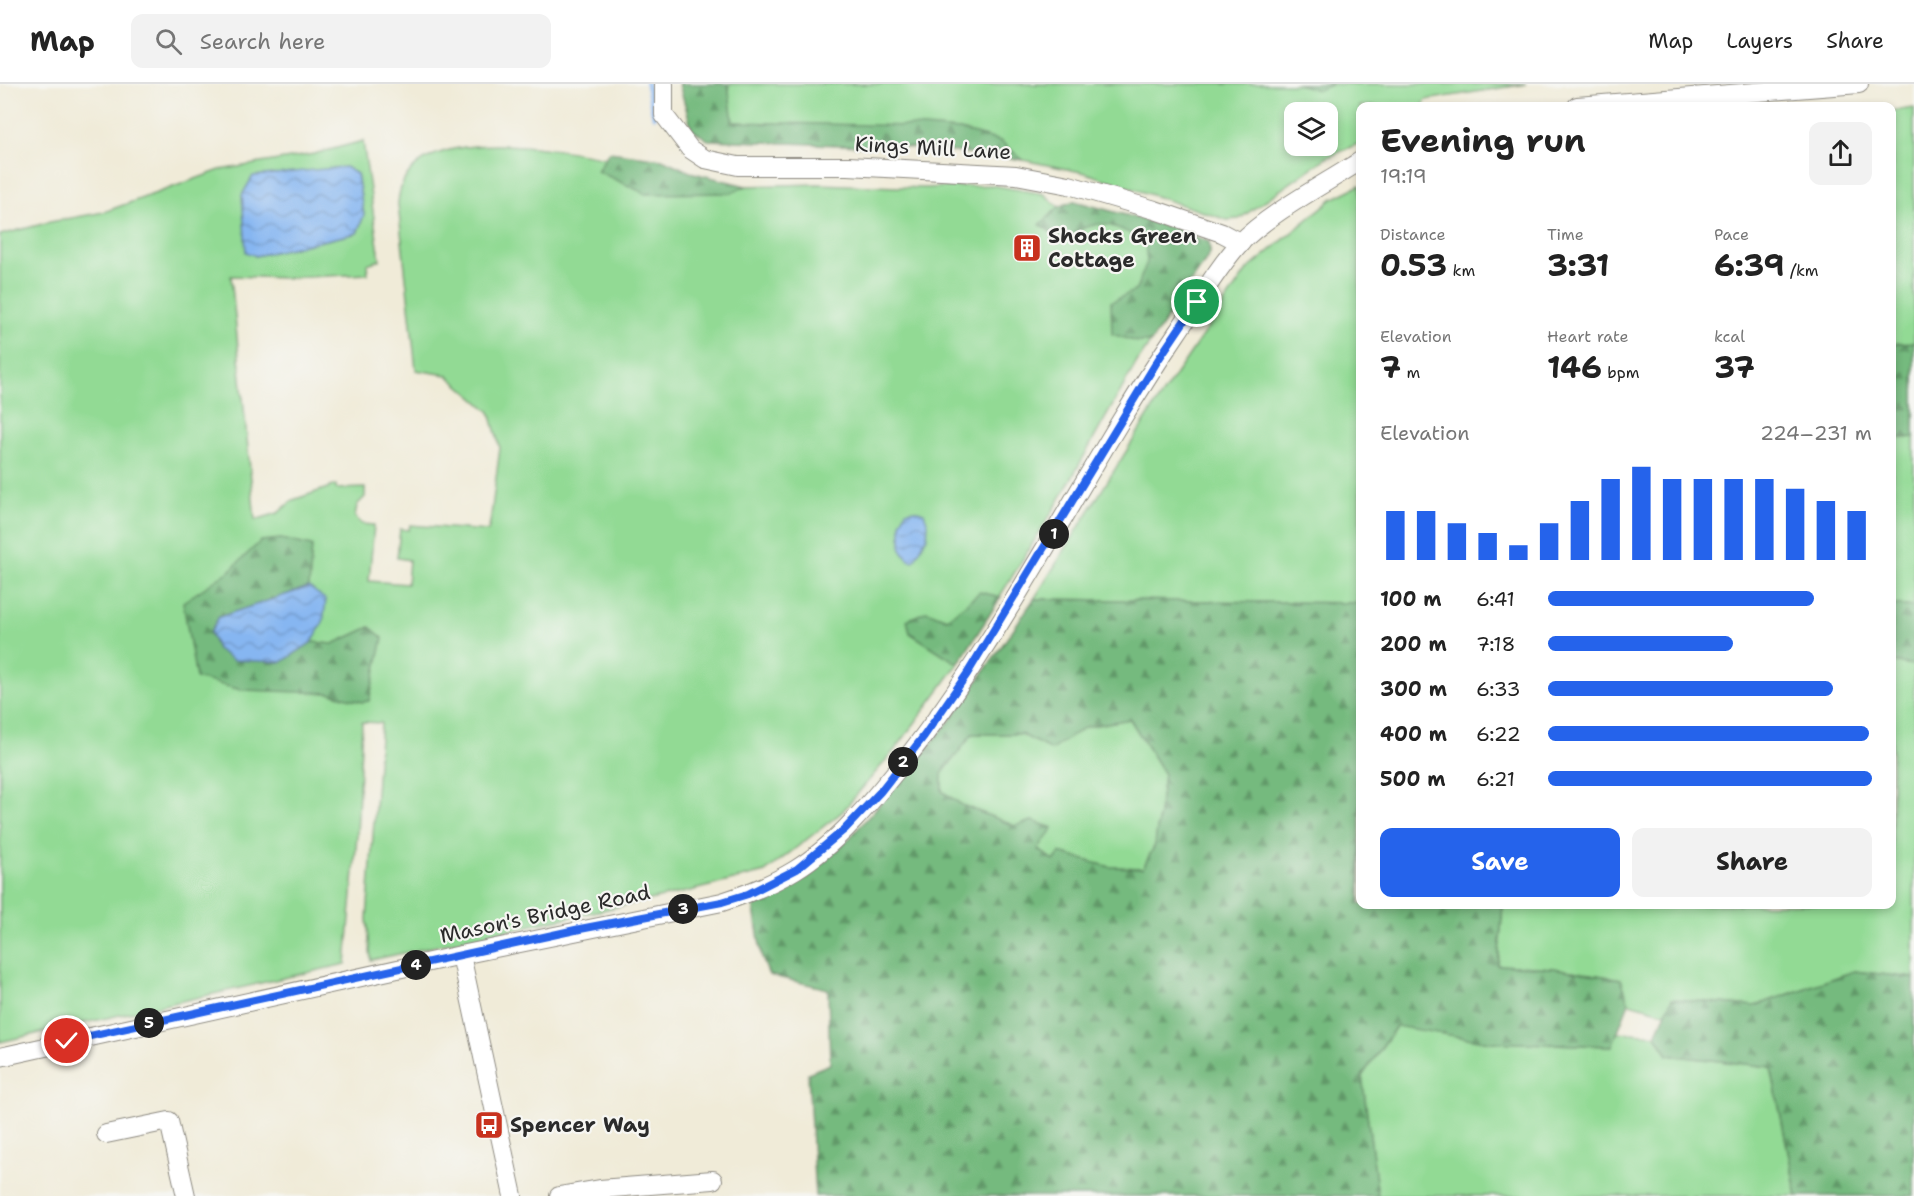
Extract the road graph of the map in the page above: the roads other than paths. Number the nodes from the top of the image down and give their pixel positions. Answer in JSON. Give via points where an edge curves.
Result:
{"nodes":[{"id":1,"x":664,"y":84,"type":"edge"},
{"id":2,"x":1859,"y":84,"type":"edge"},
{"id":3,"x":1628,"y":102,"type":"edge"},
{"id":4,"x":1356,"y":164,"type":"edge"},
{"id":5,"x":1240,"y":243,"type":"junction"},
{"id":6,"x":461,"y":955,"type":"junction"},
{"id":7,"x":0,"y":1057,"type":"edge"},
{"id":8,"x":106,"y":1134,"type":"dead end"},
{"id":9,"x":713,"y":1180,"type":"dead end"},
{"id":10,"x":186,"y":1196,"type":"edge"},
{"id":11,"x":513,"y":1196,"type":"edge"},
{"id":12,"x":559,"y":1196,"type":"edge"}],
"edges":[{"from":1,"to":5,"type":"street","name":"Kings Mill Lane","via":[[664,115],[690,149],[705,159],[738,166],[848,166],[1016,175],[1069,185],[1155,210]]},
{"from":2,"to":3,"type":"street"},
{"from":4,"to":5,"type":"street","name":"Mason's Bridge Road"},
{"from":5,"to":6,"type":"street","name":"Mason's Bridge Road","via":[[1158,360],[967,674],[880,792],[845,829],[797,869],[748,894]]},
{"from":6,"to":7,"type":"street","name":"Mason's Bridge Road"},
{"from":6,"to":11,"type":"street"},
{"from":8,"to":10,"type":"street","via":[[169,1121]]},
{"from":9,"to":12,"type":"street"}]}
